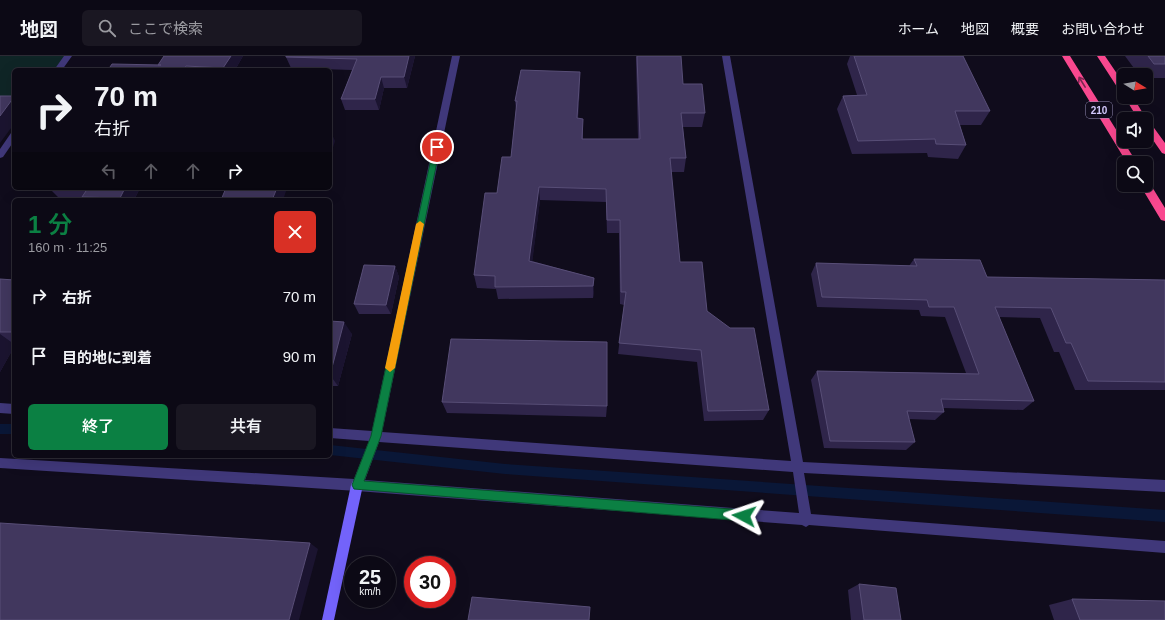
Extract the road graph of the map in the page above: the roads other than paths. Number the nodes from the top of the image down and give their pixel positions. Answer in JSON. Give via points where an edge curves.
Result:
{"nodes":[{"id":1,"x":68,"y":56,"type":"edge"},
{"id":2,"x":456,"y":56,"type":"edge"},
{"id":3,"x":726,"y":56,"type":"edge"},
{"id":4,"x":1066,"y":56,"type":"edge"},
{"id":5,"x":1101,"y":56,"type":"edge"},
{"id":6,"x":59,"y":68,"type":"edge"},
{"id":7,"x":1117,"y":80,"type":"edge"},
{"id":8,"x":1153,"y":133,"type":"edge"},
{"id":9,"x":12,"y":138,"type":"edge"},
{"id":10,"x":1165,"y":151,"type":"edge"},
{"id":11,"x":0,"y":155,"type":"edge"},
{"id":12,"x":1128,"y":156,"type":"edge"},
{"id":13,"x":1149,"y":192,"type":"edge"},
{"id":14,"x":1165,"y":217,"type":"edge"},
{"id":15,"x":0,"y":408,"type":"edge"},
{"id":16,"x":12,"y":409,"type":"edge"},
{"id":17,"x":332,"y":433,"type":"edge"},
{"id":18,"x":376,"y":436,"type":"junction"},
{"id":19,"x":0,"y":464,"type":"edge"},
{"id":20,"x":798,"y":467,"type":"junction"},
{"id":21,"x":357,"y":485,"type":"junction"},
{"id":22,"x":1165,"y":486,"type":"edge"},
{"id":23,"x":806,"y":520,"type":"junction"},
{"id":24,"x":1165,"y":547,"type":"edge"},
{"id":25,"x":328,"y":620,"type":"edge"}],
"edges":[{"from":1,"to":6,"type":"street"},
{"from":2,"to":18,"type":"street"},
{"from":3,"to":20,"type":"street"},
{"from":12,"to":4,"type":"highway","number":"210","one_way":true},
{"from":5,"to":7,"type":"highway"},
{"from":8,"to":10,"type":"highway"},
{"from":9,"to":11,"type":"street"},
{"from":13,"to":14,"type":"highway"},
{"from":15,"to":16,"type":"street"},
{"from":17,"to":18,"type":"street"},
{"from":18,"to":20,"type":"street"},
{"from":18,"to":21,"type":"street"},
{"from":19,"to":21,"type":"street"},
{"from":20,"to":22,"type":"street"},
{"from":20,"to":23,"type":"street"},
{"from":21,"to":23,"type":"street"},
{"from":21,"to":25,"type":"street"},
{"from":23,"to":24,"type":"street"}]}
